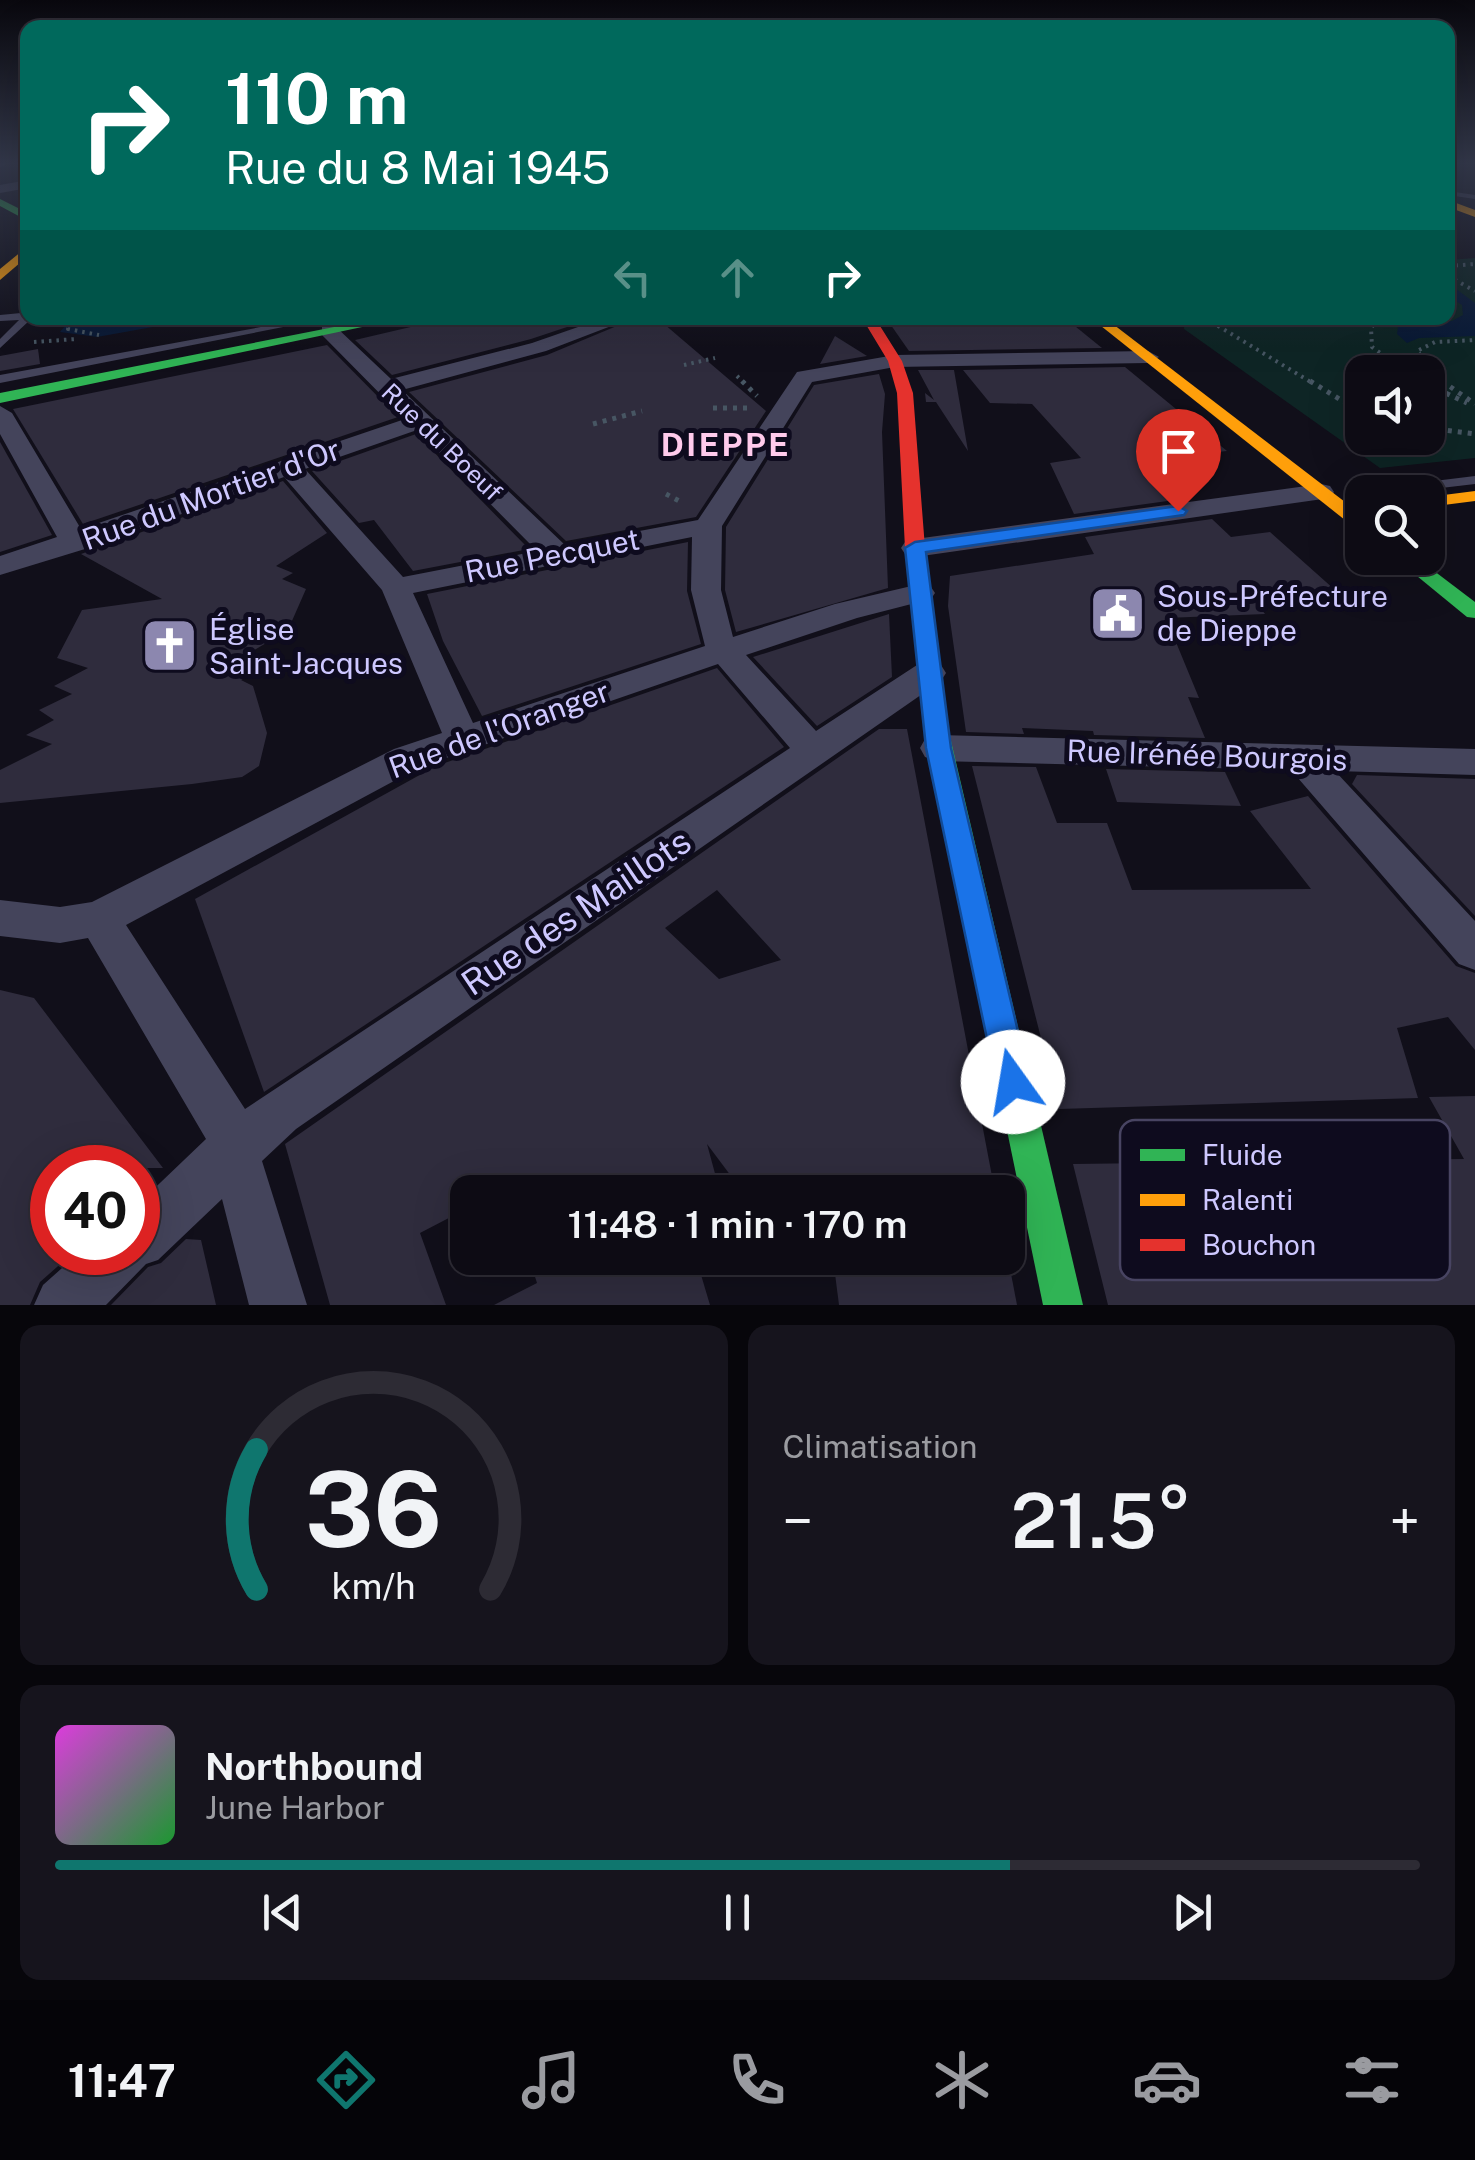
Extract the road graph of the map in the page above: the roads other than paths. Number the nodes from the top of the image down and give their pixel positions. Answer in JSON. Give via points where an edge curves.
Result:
{"nodes":[{"id":1,"x":20,"y":256,"type":"edge"},
{"id":2,"x":0,"y":276,"type":"edge"},
{"id":3,"x":20,"y":324,"type":"edge"},
{"id":4,"x":320,"y":325,"type":"edge"},
{"id":5,"x":321,"y":325,"type":"edge"},
{"id":6,"x":327,"y":325,"type":"edge"},
{"id":7,"x":341,"y":325,"type":"edge"},
{"id":8,"x":594,"y":325,"type":"edge"},
{"id":9,"x":872,"y":325,"type":"edge"},
{"id":10,"x":1106,"y":325,"type":"edge"},
{"id":11,"x":0,"y":346,"type":"edge"},
{"id":12,"x":1148,"y":357,"type":"junction"},
{"id":13,"x":895,"y":362,"type":"junction"},
{"id":14,"x":0,"y":379,"type":"edge"},
{"id":15,"x":386,"y":386,"type":"junction"},
{"id":16,"x":0,"y":394,"type":"edge"},
{"id":17,"x":0,"y":413,"type":"edge"},
{"id":18,"x":421,"y":421,"type":"junction"},
{"id":19,"x":287,"y":465,"type":"junction"},
{"id":20,"x":1475,"y":480,"type":"edge"},
{"id":21,"x":1445,"y":484,"type":"edge"},
{"id":22,"x":1321,"y":492,"type":"junction"},
{"id":23,"x":1475,"y":496,"type":"edge"},
{"id":24,"x":1445,"y":500,"type":"edge"},
{"id":25,"x":1345,"y":507,"type":"edge"},
{"id":26,"x":708,"y":526,"type":"junction"},
{"id":27,"x":75,"y":542,"type":"junction"},
{"id":28,"x":915,"y":548,"type":"junction"},
{"id":29,"x":556,"y":553,"type":"junction"},
{"id":30,"x":0,"y":566,"type":"edge"},
{"id":31,"x":1429,"y":575,"type":"edge"},
{"id":32,"x":396,"y":587,"type":"junction"},
{"id":33,"x":920,"y":593,"type":"junction"},
{"id":34,"x":1475,"y":612,"type":"edge"},
{"id":35,"x":724,"y":650,"type":"junction"},
{"id":36,"x":929,"y":673,"type":"junction"},
{"id":37,"x":461,"y":737,"type":"junction"},
{"id":38,"x":938,"y":748,"type":"junction"},
{"id":39,"x":814,"y":752,"type":"junction"},
{"id":40,"x":1302,"y":758,"type":"junction"},
{"id":41,"x":1475,"y":762,"type":"edge"},
{"id":42,"x":0,"y":918,"type":"edge"},
{"id":43,"x":100,"y":919,"type":"junction"},
{"id":44,"x":1475,"y":951,"type":"edge"},
{"id":45,"x":229,"y":1159,"type":"junction"},
{"id":46,"x":160,"y":1220,"type":"edge"},
{"id":47,"x":97,"y":1275,"type":"edge"},
{"id":48,"x":63,"y":1305,"type":"edge"},
{"id":49,"x":278,"y":1305,"type":"edge"},
{"id":50,"x":1063,"y":1305,"type":"edge"}],
"edges":[{"from":1,"to":2,"type":"main road"},
{"from":3,"to":11,"type":"lane"},
{"from":4,"to":14,"type":"lane"},
{"from":5,"to":16,"type":"main road"},
{"from":6,"to":15,"type":"street","name":"Rue du Boeuf"},
{"from":7,"to":16,"type":"main road"},
{"from":8,"to":15,"type":"street","via":[[539,347]]},
{"from":9,"to":13,"type":"main road"},
{"from":10,"to":12,"type":"main road"},
{"from":12,"to":13,"type":"street"},
{"from":12,"to":22,"type":"main road"},
{"from":13,"to":26,"type":"street","via":[[805,377]]},
{"from":13,"to":28,"type":"main road","via":[[904,393]]},
{"from":15,"to":18,"type":"street","name":"Rue du Boeuf"},
{"from":17,"to":27,"type":"street"},
{"from":18,"to":19,"type":"street","name":"Rue du Mortier d'Or"},
{"from":18,"to":29,"type":"street","name":"Rue du Boeuf"},
{"from":19,"to":27,"type":"street","name":"Rue du Mortier d'Or"},
{"from":19,"to":32,"type":"street"},
{"from":20,"to":21,"type":"lane"},
{"from":22,"to":25,"type":"main road"},
{"from":22,"to":28,"type":"street"},
{"from":23,"to":24,"type":"main road"},
{"from":26,"to":29,"type":"street","name":"Rue Pecquet"},
{"from":26,"to":35,"type":"street","via":[[713,632]]},
{"from":27,"to":30,"type":"street","name":"Rue du Mortier d'Or"},
{"from":28,"to":33,"type":"main road"},
{"from":29,"to":32,"type":"street","name":"Rue Pecquet"},
{"from":31,"to":34,"type":"main road"},
{"from":32,"to":37,"type":"street"},
{"from":33,"to":35,"type":"street","name":"Rue de l'Oranger"},
{"from":33,"to":36,"type":"main road"},
{"from":35,"to":37,"type":"street","name":"Rue de l'Oranger"},
{"from":35,"to":39,"type":"street"},
{"from":36,"to":38,"type":"main road"},
{"from":36,"to":39,"type":"street","name":"Rue des Maillots"},
{"from":37,"to":43,"type":"street","name":"Rue de l'Oranger","via":[[390,767]]},
{"from":38,"to":40,"type":"street","name":"Rue Irénée Bourgois"},
{"from":38,"to":50,"type":"main road"},
{"from":39,"to":45,"type":"street","name":"Rue des Maillots","via":[[278,1112]]},
{"from":40,"to":41,"type":"street","name":"Rue Irénée Bourgois"},
{"from":40,"to":44,"type":"street"},
{"from":42,"to":43,"type":"street","via":[[60,924]]},
{"from":43,"to":45,"type":"street","via":[[232,1134]]},
{"from":45,"to":46,"type":"street","name":"Rue des Maillots"},
{"from":45,"to":49,"type":"street","via":[[244,1180]]},
{"from":47,"to":48,"type":"street"}]}
